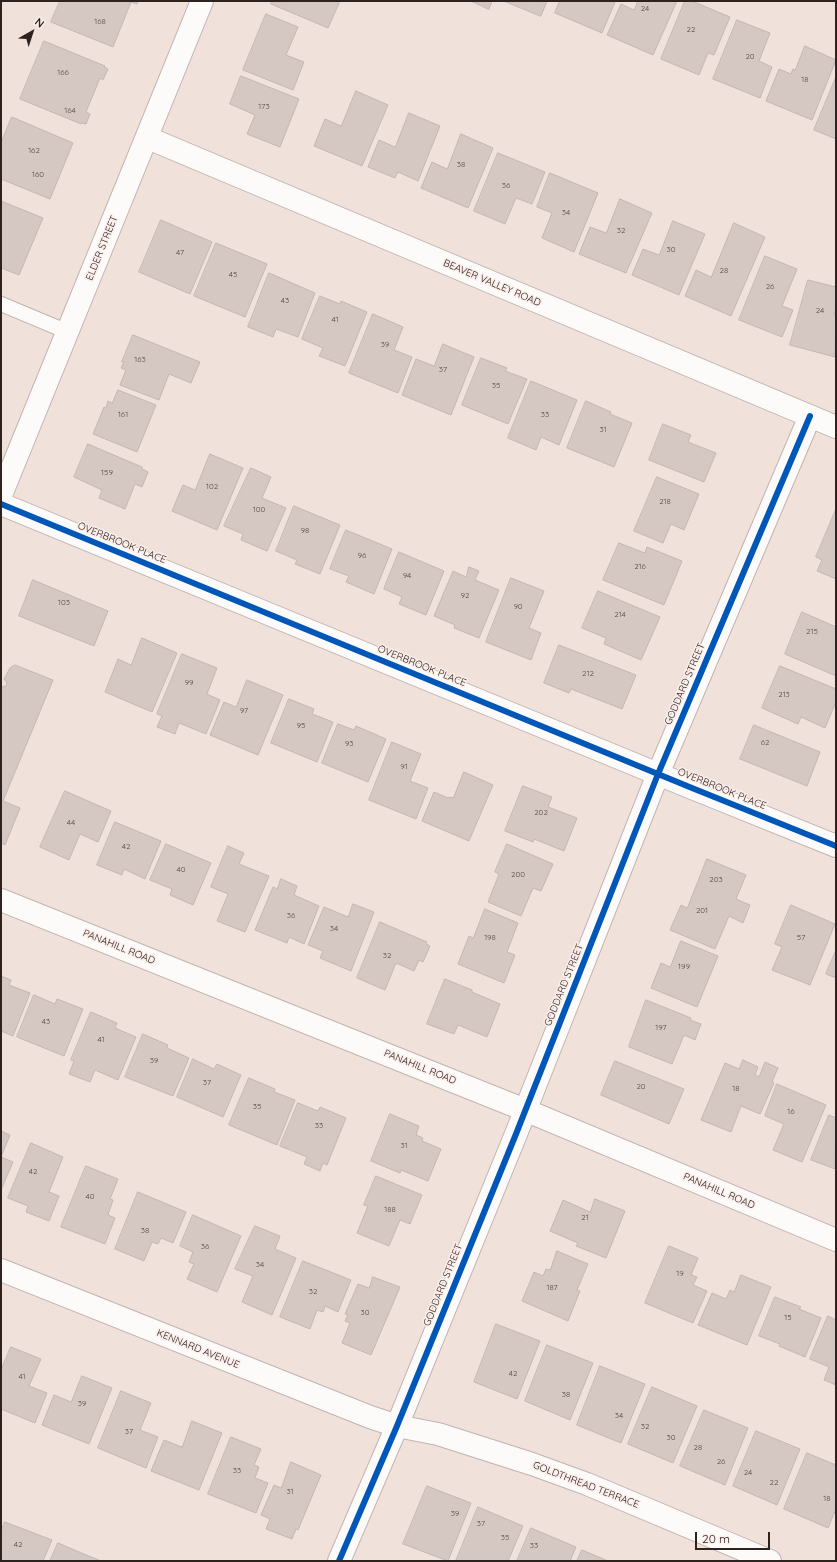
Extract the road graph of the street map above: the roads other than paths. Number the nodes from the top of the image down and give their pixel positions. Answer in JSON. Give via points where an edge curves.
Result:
{"nodes":[{"id":1,"x":202,"y":1,"type":"edge"},
{"id":2,"x":148,"y":138,"type":"junction"},
{"id":3,"x":1,"y":304,"type":"edge"},
{"id":4,"x":68,"y":332,"type":"junction"},
{"id":5,"x":810,"y":416,"type":"junction"},
{"id":6,"x":836,"y":427,"type":"edge"},
{"id":7,"x":1,"y":496,"type":"edge"},
{"id":8,"x":1,"y":504,"type":"edge"},
{"id":9,"x":658,"y":774,"type":"junction"},
{"id":10,"x":836,"y":846,"type":"edge"},
{"id":11,"x":1,"y":900,"type":"edge"},
{"id":12,"x":525,"y":1110,"type":"junction"},
{"id":13,"x":836,"y":1240,"type":"edge"},
{"id":14,"x":1,"y":1270,"type":"edge"},
{"id":15,"x":397,"y":1426,"type":"junction"},
{"id":16,"x":734,"y":1554,"type":"edge"},
{"id":17,"x":339,"y":1561,"type":"edge"},
{"id":18,"x":770,"y":1561,"type":"edge"}],
"edges":[{"from":1,"to":2,"type":"street","name":"ELDER STREET"},
{"from":2,"to":4,"type":"street","name":"ELDER STREET"},
{"from":2,"to":5,"type":"street","name":"BEAVER VALLEY ROAD"},
{"from":3,"to":4,"type":"lane"},
{"from":4,"to":7,"type":"street","name":"ELDER STREET"},
{"from":5,"to":6,"type":"street","name":"BEAVER VALLEY ROAD"},
{"from":5,"to":9,"type":"street","name":"GODDARD STREET"},
{"from":8,"to":9,"type":"street","name":"OVERBROOK PLACE"},
{"from":9,"to":10,"type":"street","name":"OVERBROOK PLACE"},
{"from":9,"to":12,"type":"street","name":"GODDARD STREET"},
{"from":11,"to":12,"type":"street","name":"PANAHILL ROAD"},
{"from":12,"to":13,"type":"street","name":"PANAHILL ROAD"},
{"from":12,"to":15,"type":"street","name":"GODDARD STREET"},
{"from":14,"to":15,"type":"street","name":"KENNARD AVENUE"},
{"from":15,"to":16,"type":"street","name":"GOLDTHREAD TERRACE","via":[[438,1434],[587,1484]]},
{"from":15,"to":17,"type":"street","name":"GODDARD STREET"},
{"from":16,"to":18,"type":"street","name":"GOLDTHREAD TERRACE"}]}
